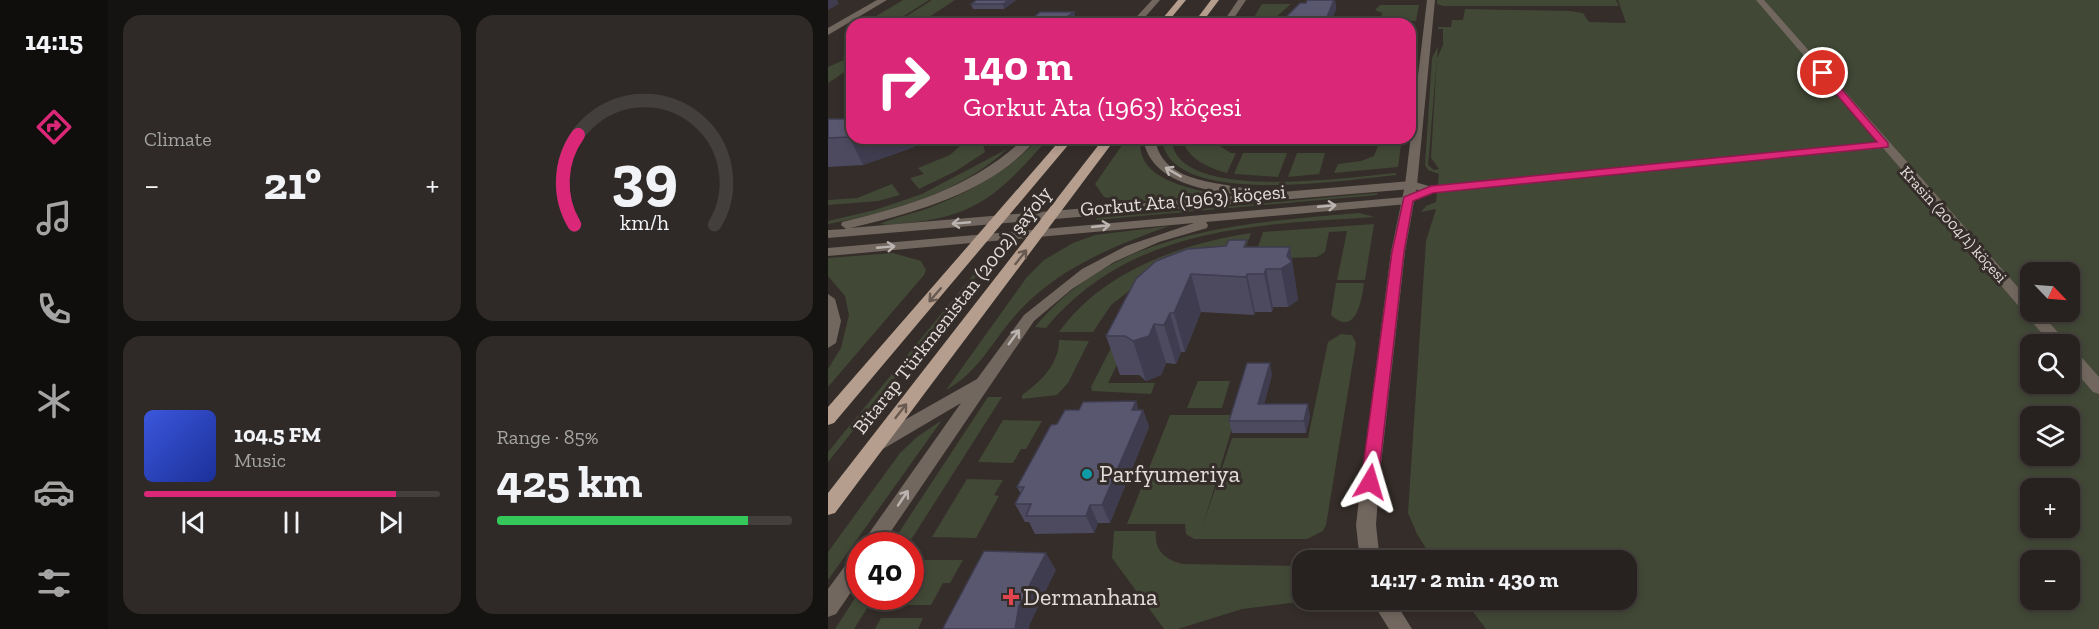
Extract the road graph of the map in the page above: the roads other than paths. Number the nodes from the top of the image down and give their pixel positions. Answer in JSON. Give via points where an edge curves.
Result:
{"nodes":[{"id":1,"x":883,"y":0,"type":"edge"},
{"id":2,"x":1156,"y":0,"type":"edge"},
{"id":3,"x":1182,"y":0,"type":"edge"},
{"id":4,"x":1215,"y":0,"type":"edge"},
{"id":5,"x":1242,"y":0,"type":"edge"},
{"id":6,"x":1431,"y":0,"type":"edge"},
{"id":7,"x":1760,"y":0,"type":"edge"},
{"id":8,"x":852,"y":18,"type":"edge"},
{"id":9,"x":1140,"y":18,"type":"edge"},
{"id":10,"x":1167,"y":18,"type":"edge"},
{"id":11,"x":1202,"y":18,"type":"edge"},
{"id":12,"x":1229,"y":18,"type":"edge"},
{"id":13,"x":846,"y":22,"type":"edge"},
{"id":14,"x":828,"y":32,"type":"edge"},
{"id":15,"x":1416,"y":138,"type":"edge"},
{"id":16,"x":1025,"y":144,"type":"edge"},
{"id":17,"x":1063,"y":144,"type":"edge"},
{"id":18,"x":1106,"y":144,"type":"edge"},
{"id":19,"x":1151,"y":144,"type":"edge"},
{"id":20,"x":1415,"y":144,"type":"edge"},
{"id":21,"x":1884,"y":145,"type":"junction"},
{"id":22,"x":1411,"y":184,"type":"junction"},
{"id":23,"x":1431,"y":189,"type":"junction"},
{"id":24,"x":1408,"y":200,"type":"junction"},
{"id":25,"x":1269,"y":204,"type":"junction"},
{"id":26,"x":1053,"y":215,"type":"junction"},
{"id":27,"x":1001,"y":219,"type":"junction"},
{"id":28,"x":828,"y":229,"type":"edge"},
{"id":29,"x":1040,"y":233,"type":"junction"},
{"id":30,"x":828,"y":234,"type":"edge"},
{"id":31,"x":984,"y":238,"type":"junction"},
{"id":32,"x":828,"y":252,"type":"edge"},
{"id":33,"x":2020,"y":298,"type":"edge"},
{"id":34,"x":828,"y":299,"type":"edge"},
{"id":35,"x":2041,"y":322,"type":"edge"},
{"id":36,"x":2052,"y":334,"type":"edge"},
{"id":37,"x":828,"y":343,"type":"edge"},
{"id":38,"x":2080,"y":366,"type":"edge"},
{"id":39,"x":982,"y":382,"type":"junction"},
{"id":40,"x":2099,"y":388,"type":"edge"},
{"id":41,"x":828,"y":419,"type":"edge"},
{"id":42,"x":874,"y":446,"type":"junction"},
{"id":43,"x":828,"y":507,"type":"edge"},
{"id":44,"x":880,"y":532,"type":"edge"},
{"id":45,"x":1369,"y":550,"type":"edge"},
{"id":46,"x":846,"y":581,"type":"edge"},
{"id":47,"x":828,"y":607,"type":"edge"},
{"id":48,"x":1389,"y":610,"type":"edge"},
{"id":49,"x":1401,"y":629,"type":"edge"}],
"edges":[{"from":1,"to":8,"type":"street"},
{"from":2,"to":9,"type":"street"},
{"from":3,"to":10,"type":"main road"},
{"from":4,"to":11,"type":"main road"},
{"from":5,"to":12,"type":"street"},
{"from":6,"to":15,"type":"street"},
{"from":7,"to":21,"type":"street","name":"Krasin (2004/1) köçesi"},
{"from":13,"to":14,"type":"street"},
{"from":16,"to":28,"type":"street","via":[[993,170],[946,195]]},
{"from":17,"to":27,"type":"main road","name":"Bitarap Türkmenistan (2002) şaýoly"},
{"from":18,"to":26,"type":"main road","name":"Bitarap Türkmenistan (2002) şaýoly"},
{"from":25,"to":19,"type":"street","one_way":true,"via":[[1177,175],[1162,166]]},
{"from":20,"to":22,"type":"street"},
{"from":21,"to":23,"type":"street","name":"Gorkut Ata (1963) köçesi"},
{"from":21,"to":33,"type":"street","name":"Krasin (2004/1) köçesi"},
{"from":22,"to":23,"type":"street","name":"Gorkut Ata (1963) köçesi"},
{"from":22,"to":24,"type":"street"},
{"from":22,"to":25,"type":"street","name":"Gorkut Ata (1963) köçesi"},
{"from":23,"to":24,"type":"street","name":"Gorkut Ata (1963) köçesi"},
{"from":25,"to":24,"type":"street","name":"Gorkut Ata (1963) köçesi","one_way":true},
{"from":24,"to":45,"type":"street","via":[[1370,482],[1366,525]]},
{"from":25,"to":26,"type":"street","name":"Gorkut Ata (1963) köçesi"},
{"from":29,"to":25,"type":"street","name":"Gorkut Ata (1963) köçesi","one_way":true},
{"from":39,"to":25,"type":"street","one_way":true,"via":[[1029,318],[1106,260],[1164,234]]},
{"from":26,"to":27,"type":"street","name":"Gorkut Ata (1963) köçesi"},
{"from":26,"to":29,"type":"main road","name":"Bitarap Türkmenistan (2002) şaýoly"},
{"from":27,"to":30,"type":"street","name":"Gorkut Ata (1963) köçesi","one_way":true},
{"from":27,"to":31,"type":"main road","name":"Bitarap Türkmenistan (2002) şaýoly"},
{"from":29,"to":31,"type":"street","name":"Gorkut Ata (1963) köçesi"},
{"from":42,"to":29,"type":"main road","name":"Bitarap Türkmenistan (2002) şaýoly","one_way":true},
{"from":32,"to":31,"type":"street","name":"Gorkut Ata (1963) köçesi","one_way":true},
{"from":31,"to":41,"type":"main road","name":"Bitarap Türkmenistan (2002) şaýoly","one_way":true},
{"from":34,"to":37,"type":"street","via":[[833,321]]},
{"from":35,"to":36,"type":"street","name":"Krasin (2004/1) köçesi"},
{"from":38,"to":40,"type":"street"},
{"from":39,"to":42,"type":"street"},
{"from":44,"to":39,"type":"street","one_way":true},
{"from":42,"to":43,"type":"main road","name":"Bitarap Türkmenistan (2002) şaýoly"},
{"from":46,"to":47,"type":"street"},
{"from":48,"to":49,"type":"street"}]}
